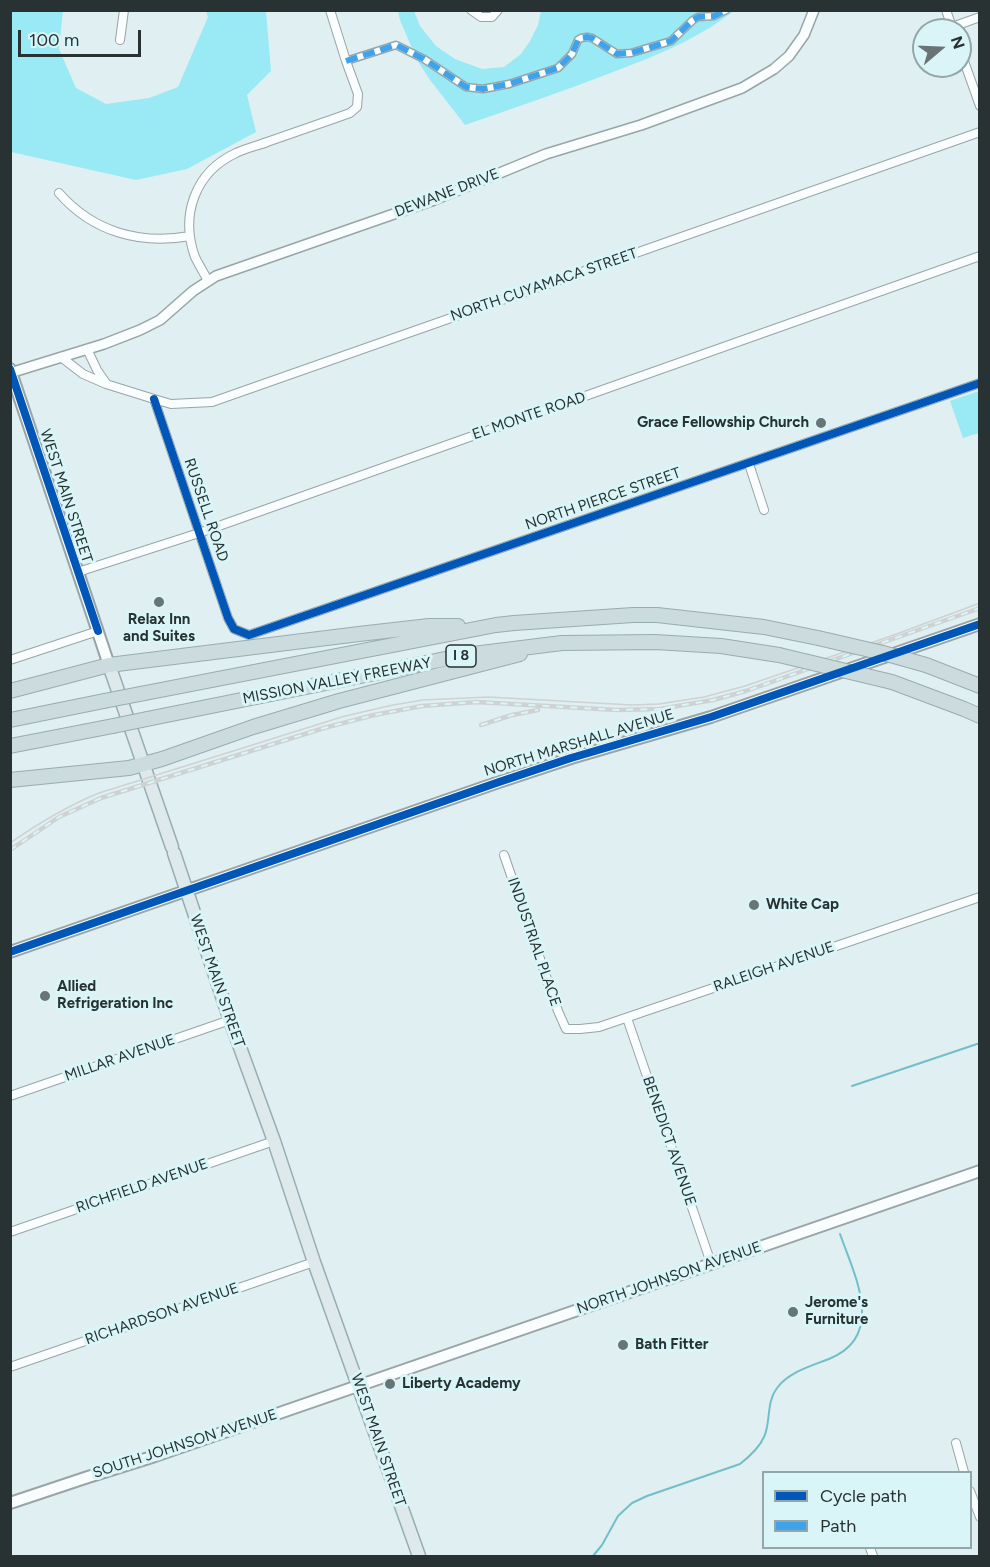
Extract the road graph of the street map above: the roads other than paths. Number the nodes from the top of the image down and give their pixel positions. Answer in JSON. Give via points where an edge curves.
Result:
{"nodes":[{"id":1,"x":124,"y":10,"type":"edge"},
{"id":2,"x":330,"y":10,"type":"edge"},
{"id":3,"x":471,"y":10,"type":"edge"},
{"id":4,"x":498,"y":10,"type":"edge"},
{"id":5,"x":726,"y":10,"type":"edge"},
{"id":6,"x":814,"y":10,"type":"edge"},
{"id":7,"x":120,"y":40,"type":"dead end"},
{"id":8,"x":346,"y":61,"type":"junction"},
{"id":9,"x":970,"y":78,"type":"edge"},
{"id":10,"x":980,"y":106,"type":"edge"},
{"id":11,"x":980,"y":132,"type":"edge"},
{"id":12,"x":59,"y":193,"type":"dead end"},
{"id":13,"x":190,"y":236,"type":"junction"},
{"id":14,"x":980,"y":256,"type":"edge"},
{"id":15,"x":208,"y":281,"type":"junction"},
{"id":16,"x":87,"y":349,"type":"junction"},
{"id":17,"x":61,"y":357,"type":"junction"},
{"id":18,"x":11,"y":372,"type":"edge"},
{"id":19,"x":980,"y":383,"type":"edge"},
{"id":20,"x":106,"y":384,"type":"junction"},
{"id":21,"x":154,"y":399,"type":"junction"},
{"id":22,"x":749,"y":464,"type":"junction"},
{"id":23,"x":764,"y":510,"type":"dead end"},
{"id":24,"x":199,"y":533,"type":"junction"},
{"id":25,"x":78,"y":572,"type":"junction"},
{"id":26,"x":980,"y":624,"type":"edge"},
{"id":27,"x":496,"y":625,"type":"junction"},
{"id":28,"x":234,"y":629,"type":"joint"},
{"id":29,"x":98,"y":631,"type":"junction"},
{"id":30,"x":562,"y":643,"type":"junction"},
{"id":31,"x":10,"y":660,"type":"edge"},
{"id":32,"x":109,"y":665,"type":"junction"},
{"id":33,"x":980,"y":686,"type":"edge"},
{"id":34,"x":10,"y":691,"type":"edge"},
{"id":35,"x":980,"y":716,"type":"edge"},
{"id":36,"x":10,"y":720,"type":"edge"},
{"id":37,"x":10,"y":746,"type":"edge"},
{"id":38,"x":142,"y":764,"type":"junction"},
{"id":39,"x":10,"y":780,"type":"edge"},
{"id":40,"x":504,"y":855,"type":"dead end"},
{"id":41,"x":187,"y":892,"type":"junction"},
{"id":42,"x":980,"y":897,"type":"edge"},
{"id":43,"x":10,"y":952,"type":"edge"},
{"id":44,"x":627,"y":1018,"type":"junction"},
{"id":45,"x":230,"y":1020,"type":"junction"},
{"id":46,"x":566,"y":1029,"type":"joint"},
{"id":47,"x":10,"y":1096,"type":"edge"},
{"id":48,"x":274,"y":1141,"type":"junction"},
{"id":49,"x":980,"y":1171,"type":"edge"},
{"id":50,"x":10,"y":1232,"type":"edge"},
{"id":51,"x":314,"y":1262,"type":"junction"},
{"id":52,"x":711,"y":1263,"type":"junction"},
{"id":53,"x":10,"y":1367,"type":"edge"},
{"id":54,"x":359,"y":1386,"type":"junction"},
{"id":55,"x":956,"y":1443,"type":"dead end"},
{"id":56,"x":963,"y":1471,"type":"edge"},
{"id":57,"x":972,"y":1496,"type":"edge"},
{"id":58,"x":10,"y":1503,"type":"edge"},
{"id":59,"x":980,"y":1517,"type":"edge"},
{"id":60,"x":419,"y":1557,"type":"edge"}],
"edges":[{"from":1,"to":7,"type":"street"},
{"from":2,"to":8,"type":"street"},
{"from":3,"to":4,"type":"street","via":[[481,17],[492,17]]},
{"from":5,"to":8,"type":"street","via":[[698,17],[671,40],[622,54],[592,38],[581,38],[558,68],[483,89],[466,87],[396,45]]},
{"from":6,"to":15,"type":"street","name":"DEWANE DRIVE","via":[[804,35],[789,56],[742,88],[546,154],[434,200]]},
{"from":8,"to":13,"type":"street","via":[[358,94],[357,107],[350,113],[236,153],[217,165],[197,189],[191,206]]},
{"from":9,"to":10,"type":"street"},
{"from":11,"to":21,"type":"street","name":"NORTH CUYAMACA STREET","via":[[212,402],[171,404]]},
{"from":12,"to":13,"type":"street","via":[[85,218],[117,233],[169,240]]},
{"from":13,"to":15,"type":"street","via":[[195,257]]},
{"from":14,"to":24,"type":"street","name":"EL MONTE ROAD"},
{"from":15,"to":16,"type":"street","name":"DEWANE DRIVE","via":[[160,320]]},
{"from":16,"to":17,"type":"street","name":"DEWANE DRIVE"},
{"from":16,"to":20,"type":"street"},
{"from":17,"to":18,"type":"street"},
{"from":17,"to":20,"type":"street","name":"NORTH CUYAMACA STREET","via":[[83,374]]},
{"from":18,"to":25,"type":"main road","name":"WEST MAIN STREET"},
{"from":19,"to":22,"type":"street","name":"NORTH PIERCE STREET"},
{"from":20,"to":21,"type":"street","name":"NORTH CUYAMACA STREET"},
{"from":21,"to":24,"type":"street","name":"RUSSELL ROAD"},
{"from":22,"to":23,"type":"street"},
{"from":22,"to":28,"type":"street","name":"NORTH PIERCE STREET","via":[[249,635]]},
{"from":24,"to":25,"type":"street","name":"EL MONTE ROAD"},
{"from":24,"to":28,"type":"street","name":"RUSSELL ROAD"},
{"from":25,"to":29,"type":"main road","name":"WEST MAIN STREET"},
{"from":26,"to":41,"type":"main road","name":"NORTH MARSHALL AVENUE","via":[[711,717],[499,782]]},
{"from":27,"to":32,"type":"highway","via":[[429,626]]},
{"from":27,"to":33,"type":"highway","name":"MISSION VALLEY FREEWAY","number":"I 8","bridge":true,"via":[[657,615],[764,627],[883,653]]},
{"from":27,"to":36,"type":"highway","name":"MISSION VALLEY FREEWAY","number":"I 8","bridge":true},
{"from":29,"to":31,"type":"street"},
{"from":29,"to":32,"type":"main road","name":"WEST MAIN STREET"},
{"from":30,"to":35,"type":"highway","name":"MISSION VALLEY FREEWAY","number":"I 8","bridge":true,"via":[[655,642],[779,655],[891,682]]},
{"from":30,"to":37,"type":"highway","name":"MISSION VALLEY FREEWAY","number":"I 8","bridge":true,"via":[[465,655]]},
{"from":30,"to":38,"type":"highway","via":[[339,701]]},
{"from":32,"to":34,"type":"highway"},
{"from":32,"to":38,"type":"main road","name":"WEST MAIN STREET"},
{"from":38,"to":39,"type":"highway"},
{"from":38,"to":41,"type":"main road","name":"WEST MAIN STREET"},
{"from":40,"to":46,"type":"street","name":"INDUSTRIAL PLACE"},
{"from":41,"to":43,"type":"main road","name":"NORTH MARSHALL AVENUE"},
{"from":41,"to":45,"type":"main road","name":"WEST MAIN STREET"},
{"from":42,"to":44,"type":"street","name":"RALEIGH AVENUE"},
{"from":44,"to":46,"type":"street","name":"RALEIGH AVENUE","via":[[599,1027]]},
{"from":44,"to":52,"type":"street","name":"BENEDICT AVENUE"},
{"from":45,"to":47,"type":"street","name":"MILLAR AVENUE"},
{"from":45,"to":48,"type":"main road","name":"WEST MAIN STREET"},
{"from":48,"to":50,"type":"street","name":"RICHFIELD AVENUE"},
{"from":48,"to":51,"type":"main road","name":"WEST MAIN STREET"},
{"from":49,"to":52,"type":"main road","name":"NORTH JOHNSON AVENUE"},
{"from":51,"to":53,"type":"street","name":"RICHARDSON AVENUE"},
{"from":51,"to":54,"type":"main road","name":"WEST MAIN STREET"},
{"from":52,"to":54,"type":"main road","name":"NORTH JOHNSON AVENUE"},
{"from":54,"to":58,"type":"main road","name":"SOUTH JOHNSON AVENUE"},
{"from":54,"to":60,"type":"main road","name":"WEST MAIN STREET"},
{"from":55,"to":56,"type":"street"},
{"from":57,"to":59,"type":"street"}]}
